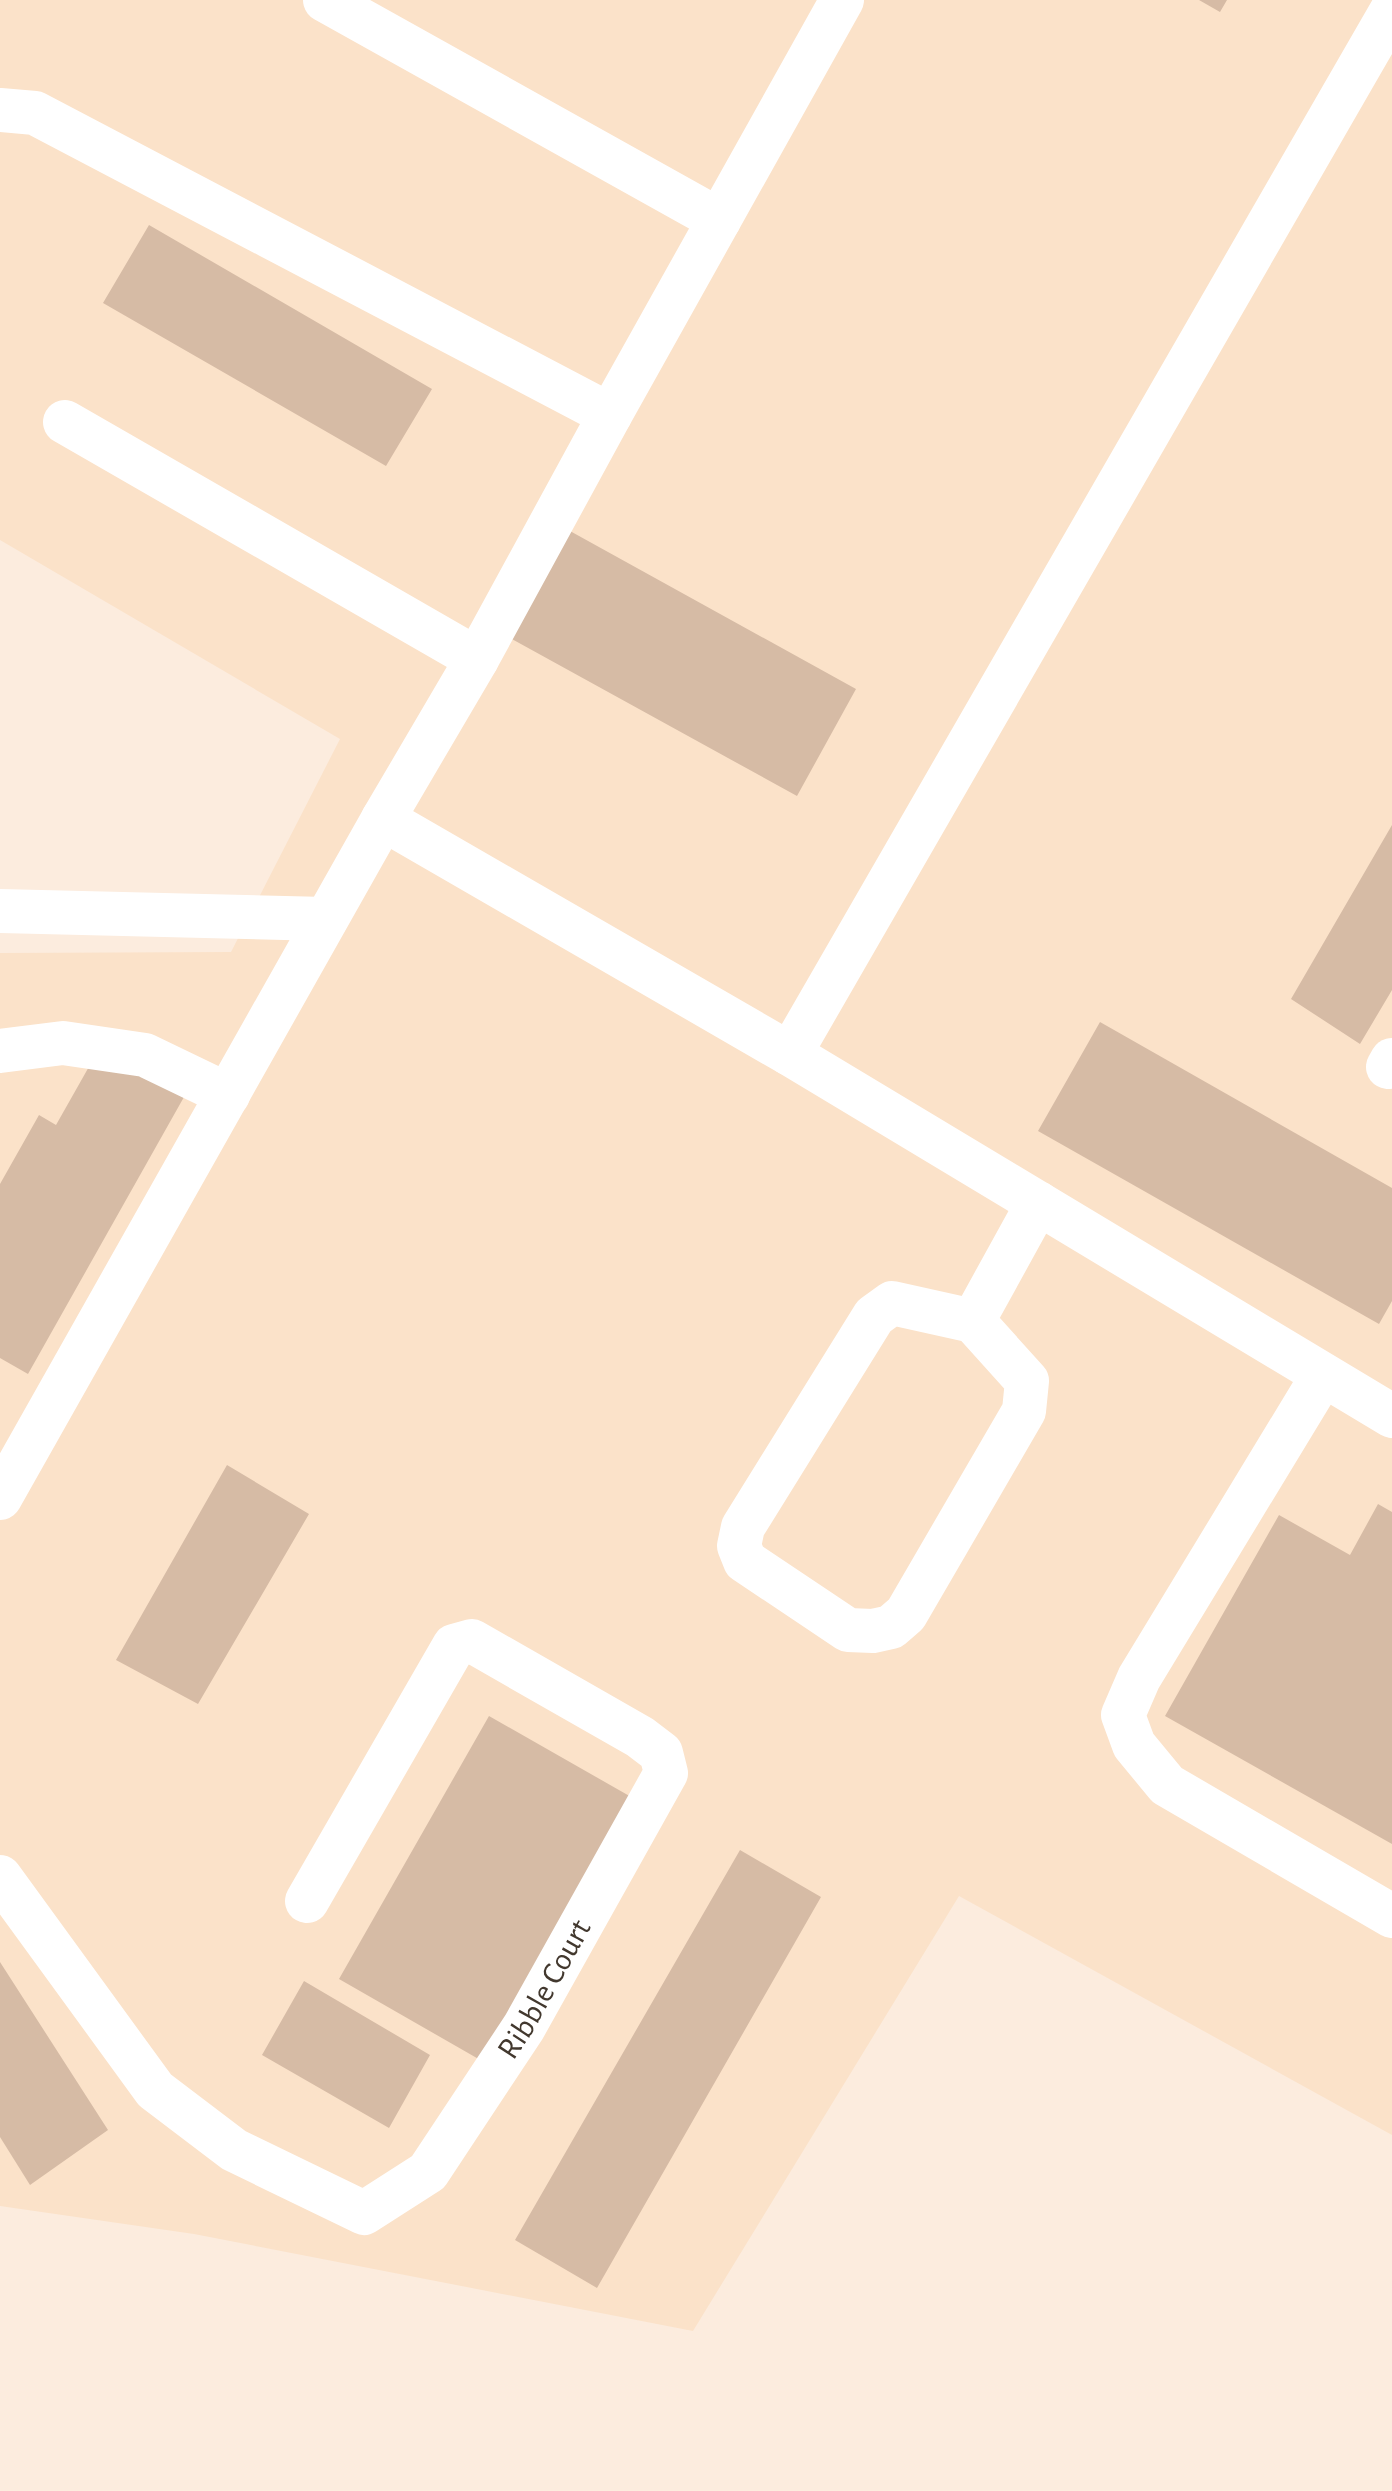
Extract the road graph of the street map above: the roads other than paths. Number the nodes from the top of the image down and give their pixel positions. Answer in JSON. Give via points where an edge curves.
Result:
{"nodes":[{"id":1,"x":325,"y":0,"type":"edge"},
{"id":2,"x":842,"y":0,"type":"edge"},
{"id":3,"x":1392,"y":10,"type":"edge"},
{"id":4,"x":0,"y":110,"type":"edge"},
{"id":5,"x":719,"y":220,"type":"junction"},
{"id":6,"x":610,"y":415,"type":"junction"},
{"id":7,"x":65,"y":422,"type":"dead end"},
{"id":8,"x":477,"y":659,"type":"junction"},
{"id":9,"x":383,"y":819,"type":"junction"},
{"id":10,"x":0,"y":911,"type":"edge"},
{"id":11,"x":326,"y":919,"type":"junction"},
{"id":12,"x":0,"y":1051,"type":"edge"},
{"id":13,"x":790,"y":1054,"type":"junction"},
{"id":14,"x":228,"y":1095,"type":"junction"},
{"id":15,"x":1038,"y":1203,"type":"junction"},
{"id":16,"x":973,"y":1321,"type":"junction"},
{"id":17,"x":1323,"y":1375,"type":"junction"},
{"id":18,"x":1392,"y":1416,"type":"edge"},
{"id":19,"x":0,"y":1498,"type":"edge"},
{"id":20,"x":0,"y":1877,"type":"edge"},
{"id":21,"x":307,"y":1901,"type":"dead end"},
{"id":22,"x":1392,"y":1916,"type":"edge"}],
"edges":[{"from":1,"to":5,"type":"lane"},
{"from":2,"to":5,"type":"lane"},
{"from":3,"to":13,"type":"lane"},
{"from":4,"to":6,"type":"lane","via":[[35,113]]},
{"from":5,"to":6,"type":"lane"},
{"from":6,"to":8,"type":"lane"},
{"from":7,"to":8,"type":"lane"},
{"from":8,"to":9,"type":"lane"},
{"from":9,"to":11,"type":"lane"},
{"from":9,"to":13,"type":"lane"},
{"from":10,"to":11,"type":"lane"},
{"from":11,"to":14,"type":"lane"},
{"from":12,"to":14,"type":"lane","via":[[63,1043],[145,1055]]},
{"from":13,"to":15,"type":"lane"},
{"from":14,"to":19,"type":"lane"},
{"from":15,"to":16,"type":"lane"},
{"from":15,"to":17,"type":"lane"},
{"from":16,"to":16,"type":"lane","via":[[1027,1381],[1024,1411],[906,1614],[891,1627],[848,1630],[745,1561],[739,1546],[743,1527],[874,1316],[892,1303]]},
{"from":17,"to":18,"type":"lane"},
{"from":17,"to":22,"type":"lane","via":[[1139,1678],[1123,1715],[1134,1745],[1167,1785]]},
{"from":20,"to":21,"type":"lane","name":"Ribble Court","via":[[155,2090],[234,2150],[364,2213],[428,2172],[515,2040],[666,1773],[661,1753],[472,1641],[454,1646]]}]}
